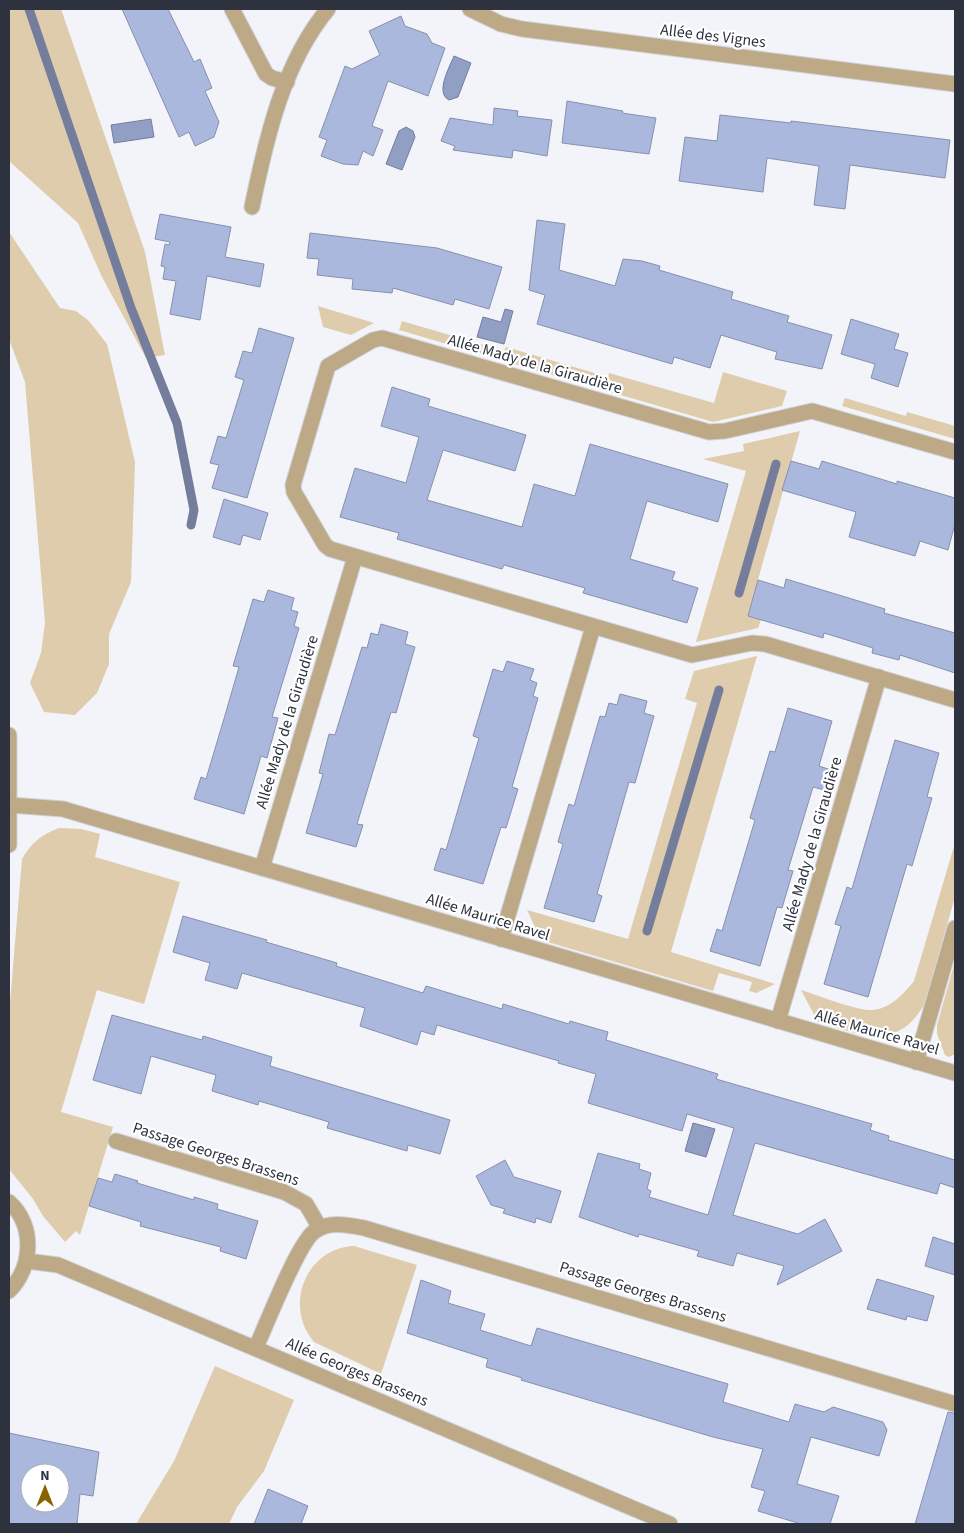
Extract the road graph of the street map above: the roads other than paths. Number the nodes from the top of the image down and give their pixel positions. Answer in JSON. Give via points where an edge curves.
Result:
{"nodes":[{"id":1,"x":232,"y":9,"type":"edge"},
{"id":2,"x":328,"y":9,"type":"edge"},
{"id":3,"x":470,"y":9,"type":"edge"},
{"id":4,"x":287,"y":82,"type":"junction"},
{"id":5,"x":955,"y":84,"type":"edge"},
{"id":6,"x":252,"y":207,"type":"dead end"},
{"id":7,"x":955,"y":452,"type":"edge"},
{"id":8,"x":355,"y":557,"type":"junction"},
{"id":9,"x":593,"y":627,"type":"junction"},
{"id":10,"x":879,"y":677,"type":"junction"},
{"id":11,"x":955,"y":700,"type":"edge"},
{"id":12,"x":9,"y":735,"type":"edge"},
{"id":13,"x":10,"y":805,"type":"edge"},
{"id":14,"x":9,"y":845,"type":"edge"},
{"id":15,"x":262,"y":868,"type":"junction"},
{"id":16,"x":955,"y":928,"type":"edge"},
{"id":17,"x":501,"y":939,"type":"junction"},
{"id":18,"x":778,"y":1021,"type":"junction"},
{"id":19,"x":916,"y":1062,"type":"junction"},
{"id":20,"x":955,"y":1073,"type":"edge"},
{"id":21,"x":116,"y":1141,"type":"dead end"},
{"id":22,"x":9,"y":1202,"type":"edge"},
{"id":23,"x":320,"y":1228,"type":"junction"},
{"id":24,"x":27,"y":1260,"type":"junction"},
{"id":25,"x":9,"y":1291,"type":"edge"},
{"id":26,"x":256,"y":1348,"type":"junction"},
{"id":27,"x":955,"y":1404,"type":"edge"},
{"id":28,"x":655,"y":1521,"type":"edge"},
{"id":29,"x":670,"y":1524,"type":"edge"}],
"edges":[{"from":1,"to":4,"type":"street","via":[[266,74]]},
{"from":2,"to":4,"type":"street","via":[[305,42]]},
{"from":3,"to":5,"type":"street","name":"Allée des Vignes","via":[[501,24],[522,29]]},
{"from":4,"to":6,"type":"street"},
{"from":7,"to":8,"type":"street","name":"Allée Mady de la Giraudière","via":[[812,412],[709,432],[377,339],[328,366],[293,486],[327,548]]},
{"from":8,"to":9,"type":"street","name":"Allée Mady de la Giraudière"},
{"from":8,"to":15,"type":"street","name":"Allée Mady de la Giraudière"},
{"from":9,"to":10,"type":"street","name":"Allée Mady de la Giraudière","via":[[692,655],[752,643],[765,644]]},
{"from":9,"to":17,"type":"street"},
{"from":10,"to":11,"type":"street","name":"Allée Mady de la Giraudière"},
{"from":10,"to":18,"type":"street","name":"Allée Mady de la Giraudière"},
{"from":12,"to":13,"type":"street"},
{"from":13,"to":14,"type":"street"},
{"from":13,"to":15,"type":"street","name":"Allée Maurice Ravel","via":[[63,809]]},
{"from":15,"to":17,"type":"street","name":"Allée Maurice Ravel"},
{"from":16,"to":19,"type":"street"},
{"from":17,"to":18,"type":"street","name":"Allée Maurice Ravel"},
{"from":18,"to":19,"type":"street","name":"Allée Maurice Ravel"},
{"from":19,"to":20,"type":"street","name":"Allée Maurice Ravel"},
{"from":21,"to":23,"type":"street","name":"Passage Georges Brassens","via":[[284,1192],[306,1204]]},
{"from":22,"to":24,"type":"street","via":[[17,1209],[27,1234]]},
{"from":23,"to":26,"type":"street","via":[[302,1246]]},
{"from":23,"to":27,"type":"street","name":"Passage Georges Brassens","via":[[333,1224],[364,1228]]},
{"from":24,"to":25,"type":"street"},
{"from":24,"to":26,"type":"street","name":"Allée Georges Brassens","via":[[58,1264]]},
{"from":26,"to":28,"type":"street","name":"Allée Georges Brassens"},
{"from":28,"to":29,"type":"street","name":"Allée Georges Brassens"}]}
